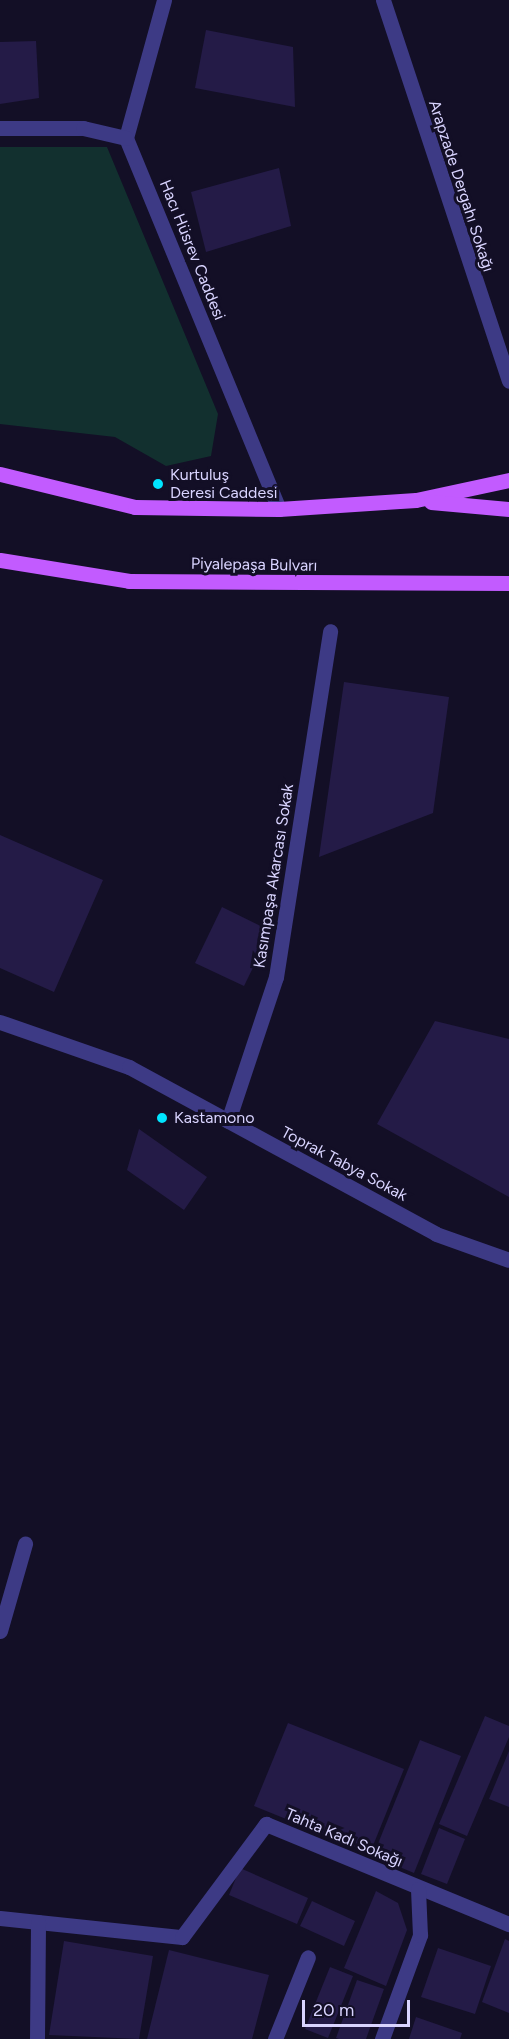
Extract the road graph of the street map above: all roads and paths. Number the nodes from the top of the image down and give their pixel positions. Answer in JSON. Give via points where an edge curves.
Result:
{"nodes":[{"id":1,"x":164,"y":0,"type":"edge"},
{"id":2,"x":383,"y":0,"type":"edge"},
{"id":3,"x":0,"y":128,"type":"edge"},
{"id":4,"x":126,"y":138,"type":"junction"},
{"id":5,"x":509,"y":381,"type":"edge"},
{"id":6,"x":0,"y":474,"type":"edge"},
{"id":7,"x":509,"y":480,"type":"edge"},
{"id":8,"x":416,"y":500,"type":"junction"},
{"id":9,"x":279,"y":509,"type":"junction"},
{"id":10,"x":509,"y":509,"type":"edge"},
{"id":11,"x":0,"y":560,"type":"edge"},
{"id":12,"x":509,"y":583,"type":"edge"},
{"id":13,"x":330,"y":631,"type":"dead end"},
{"id":14,"x":0,"y":1022,"type":"edge"},
{"id":15,"x":228,"y":1121,"type":"junction"},
{"id":16,"x":509,"y":1260,"type":"edge"},
{"id":17,"x":25,"y":1544,"type":"dead end"},
{"id":18,"x":0,"y":1631,"type":"edge"},
{"id":19,"x":418,"y":1889,"type":"junction"},
{"id":20,"x":0,"y":1918,"type":"edge"},
{"id":21,"x":38,"y":1922,"type":"junction"},
{"id":22,"x":509,"y":1924,"type":"edge"},
{"id":23,"x":308,"y":1957,"type":"dead end"},
{"id":24,"x":37,"y":2039,"type":"edge"},
{"id":25,"x":275,"y":2039,"type":"edge"},
{"id":26,"x":382,"y":2039,"type":"edge"}],
"edges":[{"from":1,"to":4,"type":"street"},
{"from":2,"to":5,"type":"street","name":"Arapzade Dergahı Sokağı"},
{"from":3,"to":4,"type":"street","via":[[83,128]]},
{"from":4,"to":9,"type":"street","name":"Hacı Hüsrev Caddesi"},
{"from":6,"to":9,"type":"main road","via":[[135,507]]},
{"from":7,"to":8,"type":"main road"},
{"from":8,"to":9,"type":"main road"},
{"from":8,"to":10,"type":"main road"},
{"from":11,"to":12,"type":"main road","name":"Piyalepaşa Bulvarı","via":[[129,582]]},
{"from":13,"to":15,"type":"street","name":"Kasımpaşa Akarcası Sokak","via":[[276,977]]},
{"from":14,"to":15,"type":"street","name":"Toprak Tabya Sokak","via":[[129,1068]]},
{"from":15,"to":16,"type":"street","name":"Toprak Tabya Sokak","via":[[436,1234]]},
{"from":17,"to":18,"type":"street"},
{"from":19,"to":21,"type":"street","name":"Tahta Kadı Sokağı","via":[[266,1824],[182,1937]]},
{"from":19,"to":22,"type":"street","name":"Tahta Kadı Sokağı","via":[[446,1896]]},
{"from":19,"to":26,"type":"street","via":[[420,1935]]},
{"from":20,"to":21,"type":"street","name":"Tahta Kadı Sokağı"},
{"from":21,"to":24,"type":"street"},
{"from":23,"to":25,"type":"street"}]}
